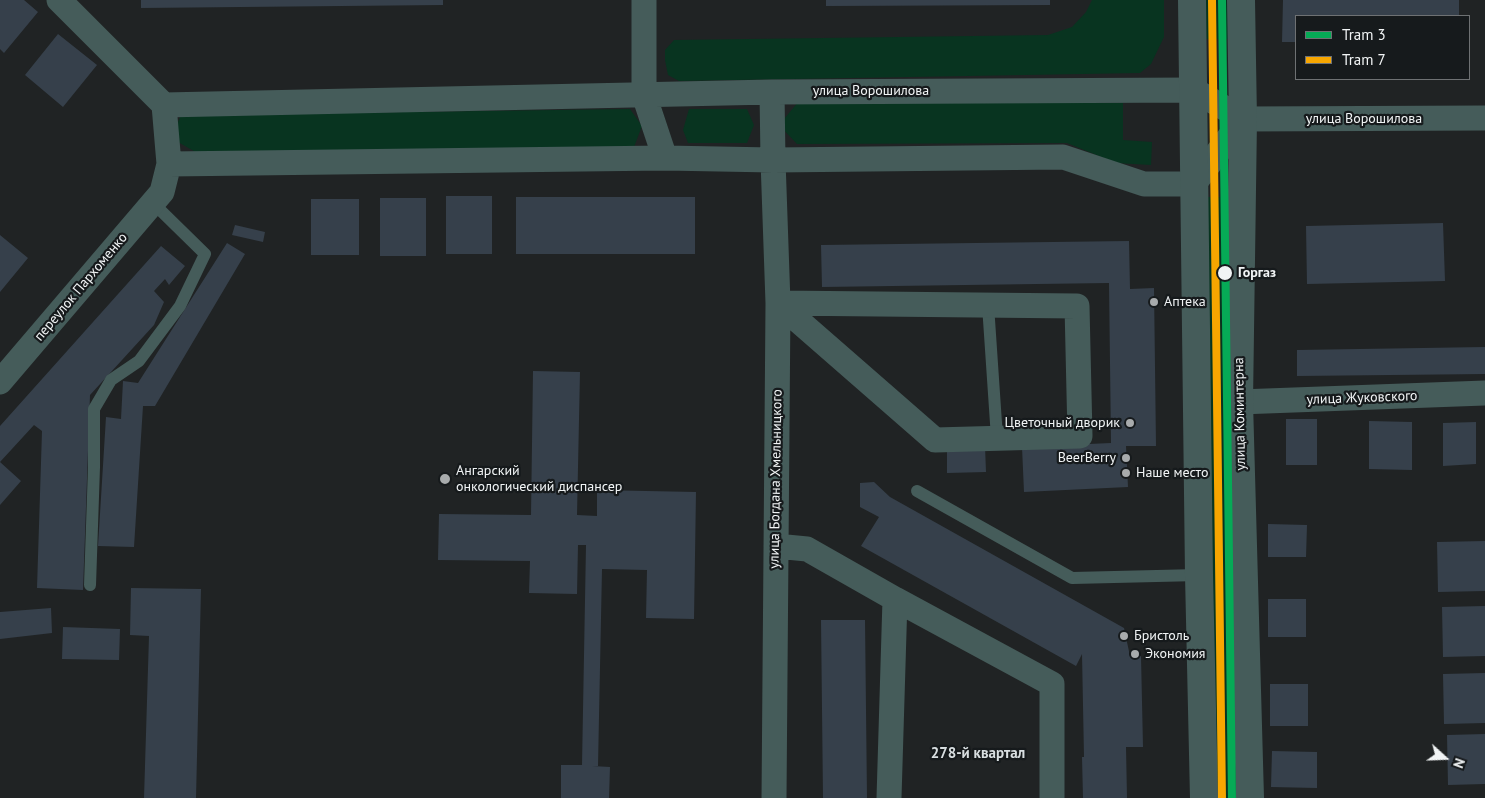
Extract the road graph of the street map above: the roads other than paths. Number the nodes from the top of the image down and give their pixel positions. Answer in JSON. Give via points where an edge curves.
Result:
{"nodes":[{"id":1,"x":59,"y":0,"type":"edge"},
{"id":2,"x":644,"y":0,"type":"edge"},
{"id":3,"x":1192,"y":0,"type":"edge"},
{"id":4,"x":1241,"y":0,"type":"edge"},
{"id":5,"x":1194,"y":90,"type":"junction"},
{"id":6,"x":772,"y":92,"type":"junction"},
{"id":7,"x":644,"y":95,"type":"junction"},
{"id":8,"x":164,"y":105,"type":"junction"},
{"id":9,"x":1485,"y":118,"type":"edge"},
{"id":10,"x":1243,"y":119,"type":"junction"},
{"id":11,"x":665,"y":158,"type":"junction"},
{"id":12,"x":772,"y":160,"type":"junction"},
{"id":13,"x":169,"y":164,"type":"junction"},
{"id":14,"x":1194,"y":184,"type":"junction"},
{"id":15,"x":157,"y":198,"type":"junction"},
{"id":16,"x":778,"y":303,"type":"junction"},
{"id":17,"x":988,"y":305,"type":"junction"},
{"id":18,"x":0,"y":382,"type":"edge"},
{"id":19,"x":1485,"y":393,"type":"edge"},
{"id":20,"x":1239,"y":402,"type":"junction"},
{"id":21,"x":997,"y":438,"type":"junction"},
{"id":22,"x":917,"y":491,"type":"dead end"},
{"id":23,"x":776,"y":546,"type":"junction"},
{"id":24,"x":1199,"y":575,"type":"junction"},
{"id":25,"x":90,"y":585,"type":"dead end"},
{"id":26,"x":895,"y":599,"type":"junction"},
{"id":27,"x":774,"y":798,"type":"edge"},
{"id":28,"x":889,"y":798,"type":"edge"},
{"id":29,"x":1052,"y":798,"type":"edge"},
{"id":30,"x":1204,"y":798,"type":"edge"},
{"id":31,"x":1250,"y":798,"type":"edge"}],
"edges":[{"from":1,"to":8,"type":"street"},
{"from":2,"to":7,"type":"street"},
{"from":3,"to":5,"type":"street"},
{"from":4,"to":10,"type":"street","name":"улица Коминтерна"},
{"from":5,"to":6,"type":"street","name":"улица Ворошилова"},
{"from":5,"to":10,"type":"street"},
{"from":5,"to":14,"type":"street"},
{"from":6,"to":7,"type":"street","name":"улица Ворошилова"},
{"from":6,"to":12,"type":"street","name":"улица Богдана Хмельницкого"},
{"from":7,"to":8,"type":"street","name":"улица Ворошилова"},
{"from":7,"to":11,"type":"street"},
{"from":8,"to":13,"type":"street"},
{"from":9,"to":10,"type":"street","name":"улица Ворошилова"},
{"from":10,"to":14,"type":"street"},
{"from":10,"to":20,"type":"street","name":"улица Коминтерна"},
{"from":11,"to":12,"type":"street"},
{"from":11,"to":13,"type":"street"},
{"from":12,"to":14,"type":"street","via":[[1063,157],[1144,184]]},
{"from":12,"to":16,"type":"street","name":"улица Богдана Хмельницкого"},
{"from":13,"to":15,"type":"street"},
{"from":14,"to":24,"type":"street"},
{"from":15,"to":18,"type":"street","name":"переулок Пархоменко"},
{"from":15,"to":25,"type":"lane","via":[[205,254],[180,306],[139,362],[112,380],[94,409]]},
{"from":16,"to":17,"type":"street"},
{"from":16,"to":21,"type":"street","via":[[935,440]]},
{"from":16,"to":23,"type":"street","name":"улица Богдана Хмельницкого"},
{"from":17,"to":21,"type":"lane"},
{"from":17,"to":21,"type":"street","via":[[1076,306],[1080,436]]},
{"from":19,"to":20,"type":"street","name":"улица Жуковского"},
{"from":20,"to":31,"type":"street","name":"улица Коминтерна"},
{"from":22,"to":24,"type":"lane","via":[[1072,578]]},
{"from":23,"to":26,"type":"street","via":[[807,549]]},
{"from":23,"to":27,"type":"street","name":"улица Богдана Хмельницкого"},
{"from":24,"to":30,"type":"street"},
{"from":26,"to":28,"type":"street"},
{"from":26,"to":29,"type":"street","via":[[1052,684]]}]}
